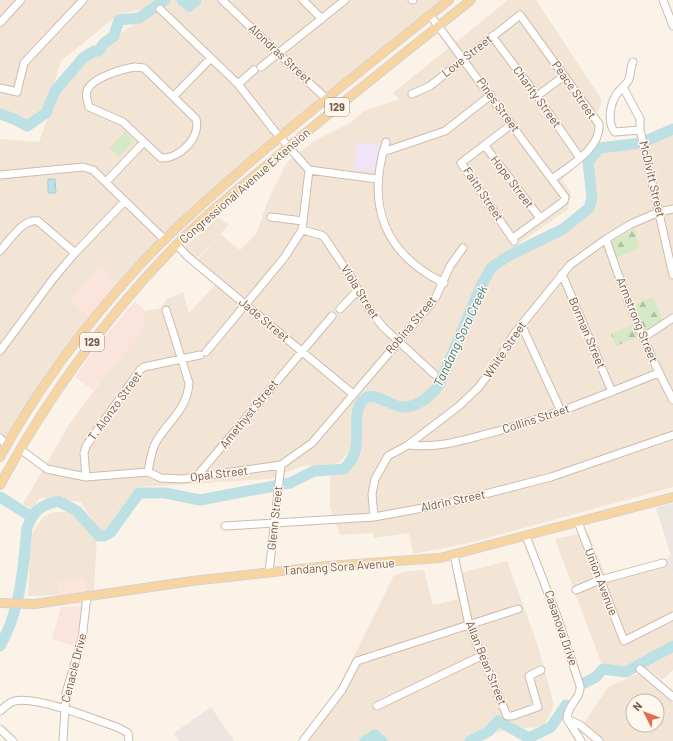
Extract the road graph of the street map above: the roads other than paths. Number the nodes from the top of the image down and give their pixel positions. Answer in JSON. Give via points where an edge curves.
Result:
{"nodes":[{"id":1,"x":21,"y":0,"type":"edge"},
{"id":2,"x":83,"y":0,"type":"edge"},
{"id":3,"x":222,"y":0,"type":"edge"},
{"id":4,"x":303,"y":0,"type":"edge"},
{"id":5,"x":345,"y":0,"type":"edge"},
{"id":6,"x":449,"y":0,"type":"edge"},
{"id":7,"x":471,"y":0,"type":"edge"},
{"id":8,"x":663,"y":0,"type":"edge"},
{"id":9,"x":160,"y":10,"type":"dead end"},
{"id":10,"x":430,"y":15,"type":"junction"},
{"id":11,"x":520,"y":15,"type":"joint"},
{"id":12,"x":322,"y":19,"type":"junction"},
{"id":13,"x":0,"y":23,"type":"edge"},
{"id":14,"x":439,"y":26,"type":"junction"},
{"id":15,"x":673,"y":26,"type":"edge"},
{"id":16,"x":492,"y":36,"type":"junction"},
{"id":17,"x":279,"y":53,"type":"junction"},
{"id":18,"x":211,"y":58,"type":"junction"},
{"id":19,"x":464,"y":58,"type":"junction"},
{"id":20,"x":634,"y":62,"type":"dead end"},
{"id":21,"x":564,"y":76,"type":"junction"},
{"id":22,"x":238,"y":84,"type":"junction"},
{"id":23,"x":623,"y":87,"type":"junction"},
{"id":24,"x":0,"y":88,"type":"edge"},
{"id":25,"x":412,"y":94,"type":"dead end"},
{"id":26,"x":491,"y":95,"type":"junction"},
{"id":27,"x":174,"y":96,"type":"junction"},
{"id":28,"x":537,"y":96,"type":"junction"},
{"id":29,"x":327,"y":98,"type":"junction"},
{"id":30,"x":336,"y":108,"type":"junction"},
{"id":31,"x":512,"y":124,"type":"junction"},
{"id":32,"x":640,"y":130,"type":"junction"},
{"id":33,"x":280,"y":137,"type":"junction"},
{"id":34,"x":144,"y":142,"type":"junction"},
{"id":35,"x":386,"y":142,"type":"dead end"},
{"id":36,"x":485,"y":146,"type":"junction"},
{"id":37,"x":288,"y":147,"type":"junction"},
{"id":38,"x":383,"y":152,"type":"junction"},
{"id":39,"x":580,"y":158,"type":"junction"},
{"id":40,"x":309,"y":170,"type":"junction"},
{"id":41,"x":0,"y":175,"type":"edge"},
{"id":42,"x":377,"y":178,"type":"junction"},
{"id":43,"x":552,"y":179,"type":"junction"},
{"id":44,"x":106,"y":182,"type":"junction"},
{"id":45,"x":565,"y":196,"type":"joint"},
{"id":46,"x":125,"y":201,"type":"junction"},
{"id":47,"x":198,"y":208,"type":"junction"},
{"id":48,"x":673,"y":208,"type":"edge"},
{"id":49,"x":658,"y":212,"type":"junction"},
{"id":50,"x":206,"y":216,"type":"junction"},
{"id":51,"x":271,"y":217,"type":"dead end"},
{"id":52,"x":540,"y":218,"type":"junction"},
{"id":53,"x":303,"y":221,"type":"junction"},
{"id":54,"x":302,"y":230,"type":"junction"},
{"id":55,"x":606,"y":239,"type":"junction"},
{"id":56,"x":165,"y":240,"type":"junction"},
{"id":57,"x":177,"y":245,"type":"junction"},
{"id":58,"x":462,"y":248,"type":"dead end"},
{"id":59,"x":0,"y":251,"type":"edge"},
{"id":60,"x":75,"y":253,"type":"junction"},
{"id":61,"x":562,"y":274,"type":"junction"},
{"id":62,"x":673,"y":276,"type":"edge"},
{"id":63,"x":444,"y":283,"type":"junction"},
{"id":64,"x":358,"y":290,"type":"junction"},
{"id":65,"x":245,"y":304,"type":"junction"},
{"id":66,"x":340,"y":309,"type":"dead end"},
{"id":67,"x":166,"y":310,"type":"dead end"},
{"id":68,"x":332,"y":316,"type":"dead end"},
{"id":69,"x":673,"y":318,"type":"edge"},
{"id":70,"x":522,"y":324,"type":"junction"},
{"id":71,"x":644,"y":337,"type":"junction"},
{"id":72,"x":398,"y":341,"type":"junction"},
{"id":73,"x":0,"y":351,"type":"edge"},
{"id":74,"x":301,"y":351,"type":"junction"},
{"id":75,"x":181,"y":360,"type":"junction"},
{"id":76,"x":382,"y":360,"type":"joint"},
{"id":77,"x":658,"y":373,"type":"junction"},
{"id":78,"x":434,"y":374,"type":"dead end"},
{"id":79,"x":612,"y":392,"type":"junction"},
{"id":80,"x":353,"y":394,"type":"junction"},
{"id":81,"x":673,"y":400,"type":"edge"},
{"id":82,"x":561,"y":411,"type":"junction"},
{"id":83,"x":673,"y":435,"type":"edge"},
{"id":84,"x":0,"y":438,"type":"edge"},
{"id":85,"x":6,"y":445,"type":"junction"},
{"id":86,"x":408,"y":445,"type":"junction"},
{"id":87,"x":20,"y":449,"type":"junction"},
{"id":88,"x":0,"y":457,"type":"edge"},
{"id":89,"x":281,"y":465,"type":"junction"},
{"id":90,"x":148,"y":472,"type":"junction"},
{"id":91,"x":197,"y":476,"type":"junction"},
{"id":92,"x":86,"y":477,"type":"junction"},
{"id":93,"x":0,"y":485,"type":"edge"},
{"id":94,"x":673,"y":497,"type":"edge"},
{"id":95,"x":374,"y":517,"type":"junction"},
{"id":96,"x":578,"y":522,"type":"junction"},
{"id":97,"x":274,"y":523,"type":"junction"},
{"id":98,"x":225,"y":526,"type":"dead end"},
{"id":99,"x":526,"y":536,"type":"junction"},
{"id":100,"x":454,"y":555,"type":"junction"},
{"id":101,"x":663,"y":564,"type":"dead end"},
{"id":102,"x":270,"y":572,"type":"junction"},
{"id":103,"x":600,"y":580,"type":"junction"},
{"id":104,"x":576,"y":590,"type":"dead end"},
{"id":105,"x":87,"y":596,"type":"junction"},
{"id":106,"x":0,"y":603,"type":"edge"},
{"id":107,"x":518,"y":609,"type":"dead end"},
{"id":108,"x":673,"y":616,"type":"edge"},
{"id":109,"x":469,"y":625,"type":"junction"},
{"id":110,"x":481,"y":656,"type":"junction"},
{"id":111,"x":541,"y":670,"type":"dead end"},
{"id":112,"x":640,"y":670,"type":"dead end"},
{"id":113,"x":673,"y":697,"type":"edge"},
{"id":114,"x":377,"y":706,"type":"dead end"},
{"id":115,"x":64,"y":709,"type":"junction"},
{"id":116,"x":0,"y":711,"type":"edge"},
{"id":117,"x":567,"y":719,"type":"junction"},
{"id":118,"x":0,"y":729,"type":"edge"},
{"id":119,"x":129,"y":737,"type":"edge"},
{"id":120,"x":13,"y":741,"type":"edge"},
{"id":121,"x":63,"y":741,"type":"edge"},
{"id":122,"x":303,"y":741,"type":"edge"},
{"id":123,"x":581,"y":741,"type":"edge"},
{"id":124,"x":599,"y":741,"type":"edge"}],
"edges":[{"from":1,"to":13,"type":"street"},
{"from":2,"to":24,"type":"street","via":[[26,61],[17,92]]},
{"from":3,"to":17,"type":"street","name":"Alondras Street"},
{"from":4,"to":12,"type":"street"},
{"from":5,"to":12,"type":"street"},
{"from":6,"to":10,"type":"main road","name":"Congressional Avenue Extension","number":"129"},
{"from":7,"to":14,"type":"main road","name":"Congressional Avenue Extension","number":"129"},
{"from":8,"to":15,"type":"street"},
{"from":9,"to":18,"type":"street"},
{"from":10,"to":14,"type":"street","name":"Pines Street"},
{"from":10,"to":29,"type":"main road","name":"Congressional Avenue Extension","number":"129"},
{"from":11,"to":16,"type":"street","name":"Love Street"},
{"from":11,"to":21,"type":"street","name":"Peace Street"},
{"from":12,"to":17,"type":"street"},
{"from":14,"to":19,"type":"street","name":"Pines Street"},
{"from":14,"to":30,"type":"main road","name":"Congressional Avenue Extension","number":"129"},
{"from":16,"to":19,"type":"street","name":"Love Street"},
{"from":16,"to":28,"type":"street","name":"Charity Street"},
{"from":17,"to":22,"type":"street"},
{"from":17,"to":29,"type":"street","name":"Alondras Street"},
{"from":18,"to":22,"type":"street"},
{"from":18,"to":27,"type":"street"},
{"from":19,"to":25,"type":"street","name":"Love Street","via":[[430,86]]},
{"from":19,"to":26,"type":"street","name":"Pines Street"},
{"from":20,"to":23,"type":"street","name":"McDivitt Street","via":[[630,68],[629,79]]},
{"from":21,"to":28,"type":"street"},
{"from":21,"to":39,"type":"street","name":"Peace Street","via":[[599,124],[596,139]]},
{"from":22,"to":33,"type":"street"},
{"from":23,"to":32,"type":"street","name":"McDivitt Street","via":[[640,119]]},
{"from":23,"to":32,"type":"street","name":"McDivitt Street","via":[[616,95],[611,110],[612,128],[617,132]]},
{"from":26,"to":31,"type":"street","name":"Pines Street"},
{"from":26,"to":38,"type":"street","via":[[445,131]]},
{"from":27,"to":34,"type":"street","via":[[196,118],[196,134],[172,157],[161,158]]},
{"from":27,"to":34,"type":"street","via":[[144,68],[135,67],[101,77],[86,92],[88,107],[123,122]]},
{"from":28,"to":39,"type":"street","name":"Charity Street"},
{"from":29,"to":30,"type":"street","name":"Alondras Street"},
{"from":29,"to":33,"type":"main road","name":"Congressional Avenue Extension","number":"129"},
{"from":30,"to":37,"type":"main road","name":"Congressional Avenue Extension","number":"129"},
{"from":31,"to":36,"type":"street","name":"Faith Street"},
{"from":31,"to":43,"type":"street","name":"Pines Street"},
{"from":32,"to":49,"type":"street","name":"McDivitt Street"},
{"from":33,"to":37,"type":"street"},
{"from":33,"to":47,"type":"main road","name":"Congressional Avenue Extension","number":"129"},
{"from":34,"to":44,"type":"street"},
{"from":35,"to":38,"type":"street"},
{"from":36,"to":52,"type":"street","name":"Hope Street"},
{"from":36,"to":52,"type":"street","name":"Faith Street","via":[[461,163],[514,240]]},
{"from":37,"to":40,"type":"street"},
{"from":37,"to":50,"type":"main road","name":"Congressional Avenue Extension","number":"129"},
{"from":38,"to":42,"type":"street"},
{"from":39,"to":43,"type":"street","name":"Peace Street"},
{"from":40,"to":42,"type":"street"},
{"from":40,"to":53,"type":"street"},
{"from":41,"to":44,"type":"street","via":[[83,167],[92,170]]},
{"from":42,"to":63,"type":"street","via":[[380,211],[394,242],[415,266]]},
{"from":43,"to":45,"type":"street","name":"Pines Street"},
{"from":44,"to":46,"type":"street"},
{"from":45,"to":52,"type":"street","name":"Faith Street","via":[[564,201]]},
{"from":46,"to":56,"type":"street"},
{"from":46,"to":60,"type":"street"},
{"from":47,"to":50,"type":"main road"},
{"from":47,"to":56,"type":"main road","name":"Congressional Avenue Extension","number":"129"},
{"from":48,"to":49,"type":"street","name":"White Street"},
{"from":49,"to":55,"type":"street","name":"White Street"},
{"from":49,"to":62,"type":"street","name":"McDivitt Street"},
{"from":50,"to":57,"type":"main road","name":"Congressional Avenue Extension","number":"129"},
{"from":51,"to":53,"type":"street"},
{"from":53,"to":54,"type":"street"},
{"from":54,"to":64,"type":"street","name":"Viola Street","via":[[324,237]]},
{"from":54,"to":65,"type":"street","via":[[285,256]]},
{"from":55,"to":61,"type":"street","name":"White Street","via":[[570,265]]},
{"from":55,"to":71,"type":"street","name":"Armstrong Street"},
{"from":56,"to":85,"type":"main road","name":"Congressional Avenue Extension","number":"129","via":[[92,320],[37,396]]},
{"from":57,"to":65,"type":"street","name":"Jade Street"},
{"from":57,"to":87,"type":"main road","name":"Congressional Avenue Extension","number":"129","via":[[128,297],[96,337],[48,404]]},
{"from":58,"to":63,"type":"street","name":"Robina Street","via":[[450,266]]},
{"from":59,"to":60,"type":"street","via":[[25,224],[35,221]]},
{"from":60,"to":73,"type":"street"},
{"from":61,"to":70,"type":"street","name":"White Street"},
{"from":61,"to":79,"type":"street","name":"Borman Street"},
{"from":63,"to":72,"type":"street","name":"Robina Street","via":[[435,299]]},
{"from":64,"to":66,"type":"street"},
{"from":64,"to":72,"type":"street","name":"Viola Street","via":[[383,327]]},
{"from":65,"to":74,"type":"street","name":"Jade Street"},
{"from":65,"to":75,"type":"street","name":"T. Alonzo Street","via":[[203,354]]},
{"from":67,"to":75,"type":"street"},
{"from":68,"to":74,"type":"street","name":"Amethyst Street"},
{"from":69,"to":71,"type":"street"},
{"from":70,"to":82,"type":"street"},
{"from":70,"to":86,"type":"street","name":"White Street","via":[[478,388]]},
{"from":71,"to":77,"type":"street","name":"Armstrong Street"},
{"from":72,"to":76,"type":"street","name":"Robina Street"},
{"from":72,"to":78,"type":"street","name":"Viola Street"},
{"from":74,"to":80,"type":"street","name":"Jade Street"},
{"from":74,"to":91,"type":"street","name":"Amethyst Street"},
{"from":75,"to":90,"type":"street","via":[[189,383],[188,395],[185,403],[156,442]]},
{"from":75,"to":92,"type":"street","name":"T. Alonzo Street","via":[[140,370],[86,446]]},
{"from":76,"to":80,"type":"street","name":"Opal Street"},
{"from":77,"to":79,"type":"street","name":"Collins Street"},
{"from":77,"to":81,"type":"street","name":"Armstrong Street"},
{"from":79,"to":82,"type":"street","name":"Collins Street"},
{"from":80,"to":89,"type":"street","name":"Opal Street","via":[[312,443]]},
{"from":82,"to":86,"type":"street","name":"Collins Street","via":[[450,444],[427,447]]},
{"from":83,"to":95,"type":"street","name":"Aldrin Street","via":[[522,486]]},
{"from":84,"to":85,"type":"street"},
{"from":85,"to":88,"type":"main road","name":"Congressional Avenue Extension","number":"129"},
{"from":86,"to":95,"type":"street","name":"White Street","via":[[388,456],[375,478],[372,494]]},
{"from":87,"to":92,"type":"street","name":"Opal Street","via":[[47,469]]},
{"from":87,"to":93,"type":"main road","name":"Congressional Avenue Extension","number":"129"},
{"from":89,"to":91,"type":"street","name":"Opal Street"},
{"from":89,"to":97,"type":"street","name":"Glenn Street"},
{"from":90,"to":91,"type":"street","name":"Opal Street","via":[[161,478],[182,479]]},
{"from":90,"to":92,"type":"street","name":"Opal Street"},
{"from":94,"to":96,"type":"main road","name":"Tandang Sora Avenue"},
{"from":95,"to":97,"type":"street","name":"Aldrin Street"},
{"from":96,"to":99,"type":"main road","name":"Tandang Sora Avenue"},
{"from":96,"to":103,"type":"street","name":"Union Avenue"},
{"from":97,"to":98,"type":"street","name":"Aldrin Street"},
{"from":97,"to":102,"type":"street","name":"Glenn Street"},
{"from":99,"to":100,"type":"main road","name":"Tandang Sora Avenue"},
{"from":99,"to":117,"type":"street","name":"Casanova Drive","via":[[557,616],[580,686],[578,696],[569,706]]},
{"from":100,"to":102,"type":"main road","name":"Tandang Sora Avenue","via":[[418,561]]},
{"from":100,"to":109,"type":"street","name":"Allan Bean Street"},
{"from":101,"to":103,"type":"street"},
{"from":102,"to":105,"type":"main road","name":"Tandang Sora Avenue"},
{"from":103,"to":104,"type":"street"},
{"from":103,"to":108,"type":"street","name":"Union Avenue","via":[[624,641]]},
{"from":105,"to":106,"type":"main road","name":"Tandang Sora Avenue","via":[[31,604]]},
{"from":105,"to":115,"type":"street","name":"Cenacle Drive","via":[[82,639],[66,693]]},
{"from":107,"to":109,"type":"street"},
{"from":109,"to":110,"type":"street","name":"Allan Bean Street"},
{"from":109,"to":122,"type":"street","via":[[357,661],[342,690]]},
{"from":110,"to":111,"type":"street","name":"Allan Bean Street","via":[[507,716],[538,707],[529,676]]},
{"from":110,"to":114,"type":"street"},
{"from":112,"to":113,"type":"street"},
{"from":115,"to":116,"type":"street","via":[[17,700]]},
{"from":115,"to":119,"type":"street","via":[[119,728]]},
{"from":115,"to":121,"type":"street","name":"Cenacle Drive"},
{"from":117,"to":123,"type":"street"},
{"from":117,"to":124,"type":"street","via":[[580,725]]},
{"from":118,"to":120,"type":"street"}]}
